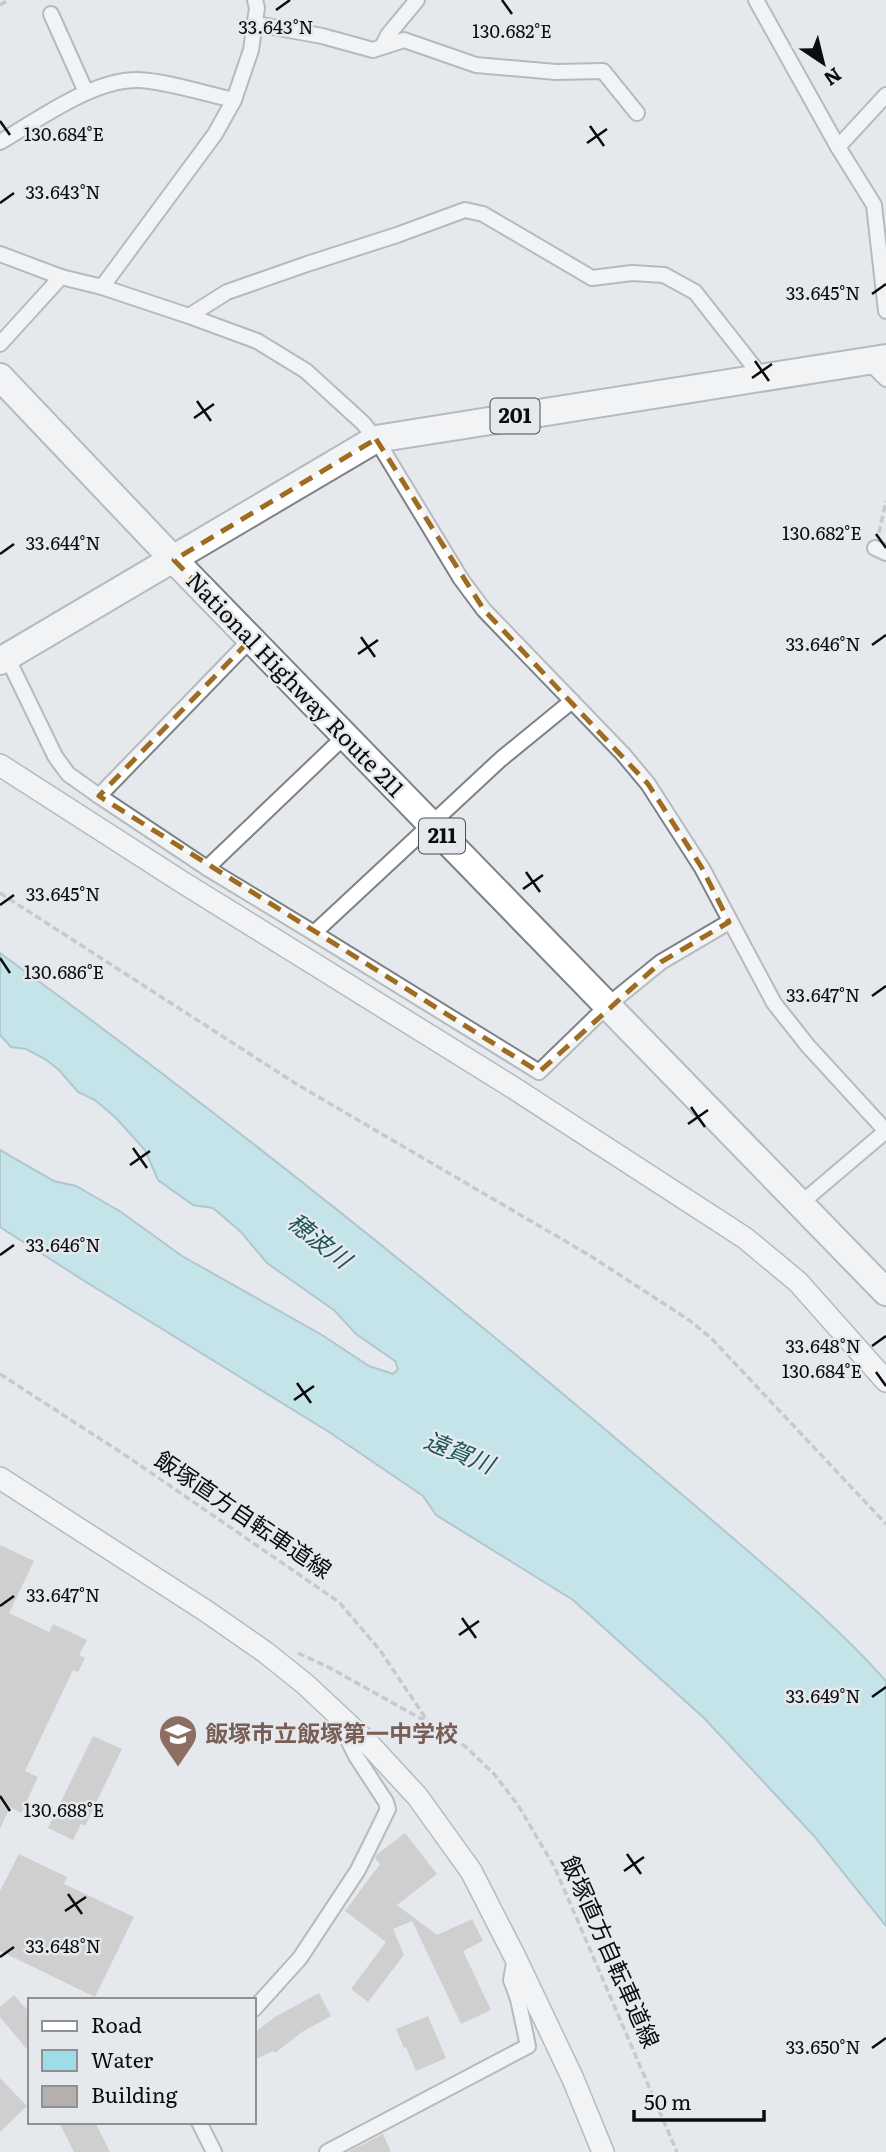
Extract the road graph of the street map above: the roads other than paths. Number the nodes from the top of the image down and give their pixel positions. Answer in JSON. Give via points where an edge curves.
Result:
{"nodes":[{"id":1,"x":416,"y":0,"type":"edge"},
{"id":2,"x":756,"y":0,"type":"edge"},
{"id":3,"x":258,"y":3,"type":"edge"},
{"id":4,"x":51,"y":14,"type":"dead end"},
{"id":5,"x":256,"y":24,"type":"junction"},
{"id":6,"x":382,"y":47,"type":"junction"},
{"id":7,"x":86,"y":92,"type":"junction"},
{"id":8,"x":886,"y":95,"type":"edge"},
{"id":9,"x":234,"y":100,"type":"junction"},
{"id":10,"x":637,"y":113,"type":"dead end"},
{"id":11,"x":0,"y":142,"type":"edge"},
{"id":12,"x":838,"y":147,"type":"junction"},
{"id":13,"x":0,"y":254,"type":"edge"},
{"id":14,"x":61,"y":277,"type":"junction"},
{"id":15,"x":102,"y":287,"type":"junction"},
{"id":16,"x":886,"y":311,"type":"edge"},
{"id":17,"x":189,"y":316,"type":"junction"},
{"id":18,"x":0,"y":344,"type":"edge"},
{"id":19,"x":876,"y":359,"type":"edge"},
{"id":20,"x":0,"y":377,"type":"edge"},
{"id":21,"x":757,"y":377,"type":"junction"},
{"id":22,"x":886,"y":379,"type":"edge"},
{"id":23,"x":376,"y":439,"type":"junction"},
{"id":24,"x":174,"y":560,"type":"junction"},
{"id":25,"x":251,"y":639,"type":"junction"},
{"id":26,"x":4,"y":659,"type":"edge"},
{"id":27,"x":572,"y":701,"type":"junction"},
{"id":28,"x":345,"y":736,"type":"junction"},
{"id":29,"x":0,"y":765,"type":"edge"},
{"id":30,"x":99,"y":796,"type":"junction"},
{"id":31,"x":430,"y":824,"type":"junction"},
{"id":32,"x":207,"y":868,"type":"junction"},
{"id":33,"x":729,"y":922,"type":"junction"},
{"id":34,"x":314,"y":933,"type":"junction"},
{"id":35,"x":608,"y":1006,"type":"junction"},
{"id":36,"x":800,"y":1204,"type":"junction"},
{"id":37,"x":886,"y":1292,"type":"edge"},
{"id":38,"x":886,"y":1381,"type":"edge"},
{"id":39,"x":0,"y":1478,"type":"edge"},
{"id":40,"x":332,"y":1709,"type":"junction"},
{"id":41,"x":515,"y":1956,"type":"junction"},
{"id":42,"x":256,"y":2007,"type":"edge"},
{"id":43,"x":200,"y":2124,"type":"edge"},
{"id":44,"x":352,"y":2146,"type":"edge"},
{"id":45,"x":214,"y":2152,"type":"edge"},
{"id":46,"x":327,"y":2152,"type":"edge"},
{"id":47,"x":603,"y":2152,"type":"edge"}],
"edges":[{"from":1,"to":6,"type":"street"},
{"from":2,"to":12,"type":"street"},
{"from":3,"to":5,"type":"street"},
{"from":4,"to":7,"type":"street"},
{"from":5,"to":6,"type":"street","via":[[373,50]]},
{"from":5,"to":9,"type":"street"},
{"from":6,"to":10,"type":"street","via":[[404,40],[476,65],[603,71]]},
{"from":7,"to":9,"type":"street","via":[[140,80]]},
{"from":7,"to":11,"type":"street"},
{"from":8,"to":12,"type":"street"},
{"from":9,"to":15,"type":"street","via":[[215,134]]},
{"from":12,"to":16,"type":"street","via":[[874,205]]},
{"from":13,"to":14,"type":"street"},
{"from":14,"to":15,"type":"street"},
{"from":14,"to":18,"type":"street"},
{"from":15,"to":17,"type":"street"},
{"from":17,"to":21,"type":"street","via":[[227,292],[465,210],[483,214],[592,278],[664,275],[695,292]]},
{"from":17,"to":23,"type":"street","via":[[257,341],[306,371]]},
{"from":19,"to":21,"type":"highway","number":"201"},
{"from":19,"to":22,"type":"street"},
{"from":20,"to":24,"type":"highway","name":"National Highway Route 211","number":"211"},
{"from":21,"to":23,"type":"highway","number":"201"},
{"from":23,"to":24,"type":"highway","number":"201"},
{"from":23,"to":27,"type":"street","via":[[484,610]]},
{"from":24,"to":25,"type":"highway","name":"National Highway Route 211","number":"211"},
{"from":24,"to":26,"type":"highway","number":"201"},
{"from":25,"to":28,"type":"highway","name":"National Highway Route 211","number":"211"},
{"from":25,"to":30,"type":"street"},
{"from":26,"to":30,"type":"street","via":[[68,775]]},
{"from":27,"to":31,"type":"street"},
{"from":27,"to":33,"type":"street","via":[[648,784],[702,868]]},
{"from":28,"to":31,"type":"highway","name":"National Highway Route 211","number":"211"},
{"from":28,"to":32,"type":"street"},
{"from":29,"to":38,"type":"street","via":[[746,1238],[798,1282]]},
{"from":30,"to":32,"type":"street"},
{"from":31,"to":34,"type":"street"},
{"from":31,"to":35,"type":"highway","name":"National Highway Route 211","number":"211"},
{"from":32,"to":34,"type":"street"},
{"from":33,"to":35,"type":"street","via":[[661,962]]},
{"from":33,"to":36,"type":"street","via":[[774,1003],[886,1131]]},
{"from":34,"to":35,"type":"street","via":[[538,1072]]},
{"from":35,"to":36,"type":"highway","name":"National Highway Route 211","number":"211"},
{"from":36,"to":37,"type":"highway","name":"National Highway Route 211","number":"211"},
{"from":39,"to":40,"type":"street","via":[[265,1652]]},
{"from":40,"to":41,"type":"street","via":[[417,1796],[471,1871]]},
{"from":40,"to":42,"type":"street","via":[[388,1809],[358,1870],[300,1958]]},
{"from":41,"to":44,"type":"street","via":[[511,1980],[528,2046]]},
{"from":41,"to":47,"type":"street"},
{"from":43,"to":45,"type":"street"},
{"from":44,"to":46,"type":"street"}]}
